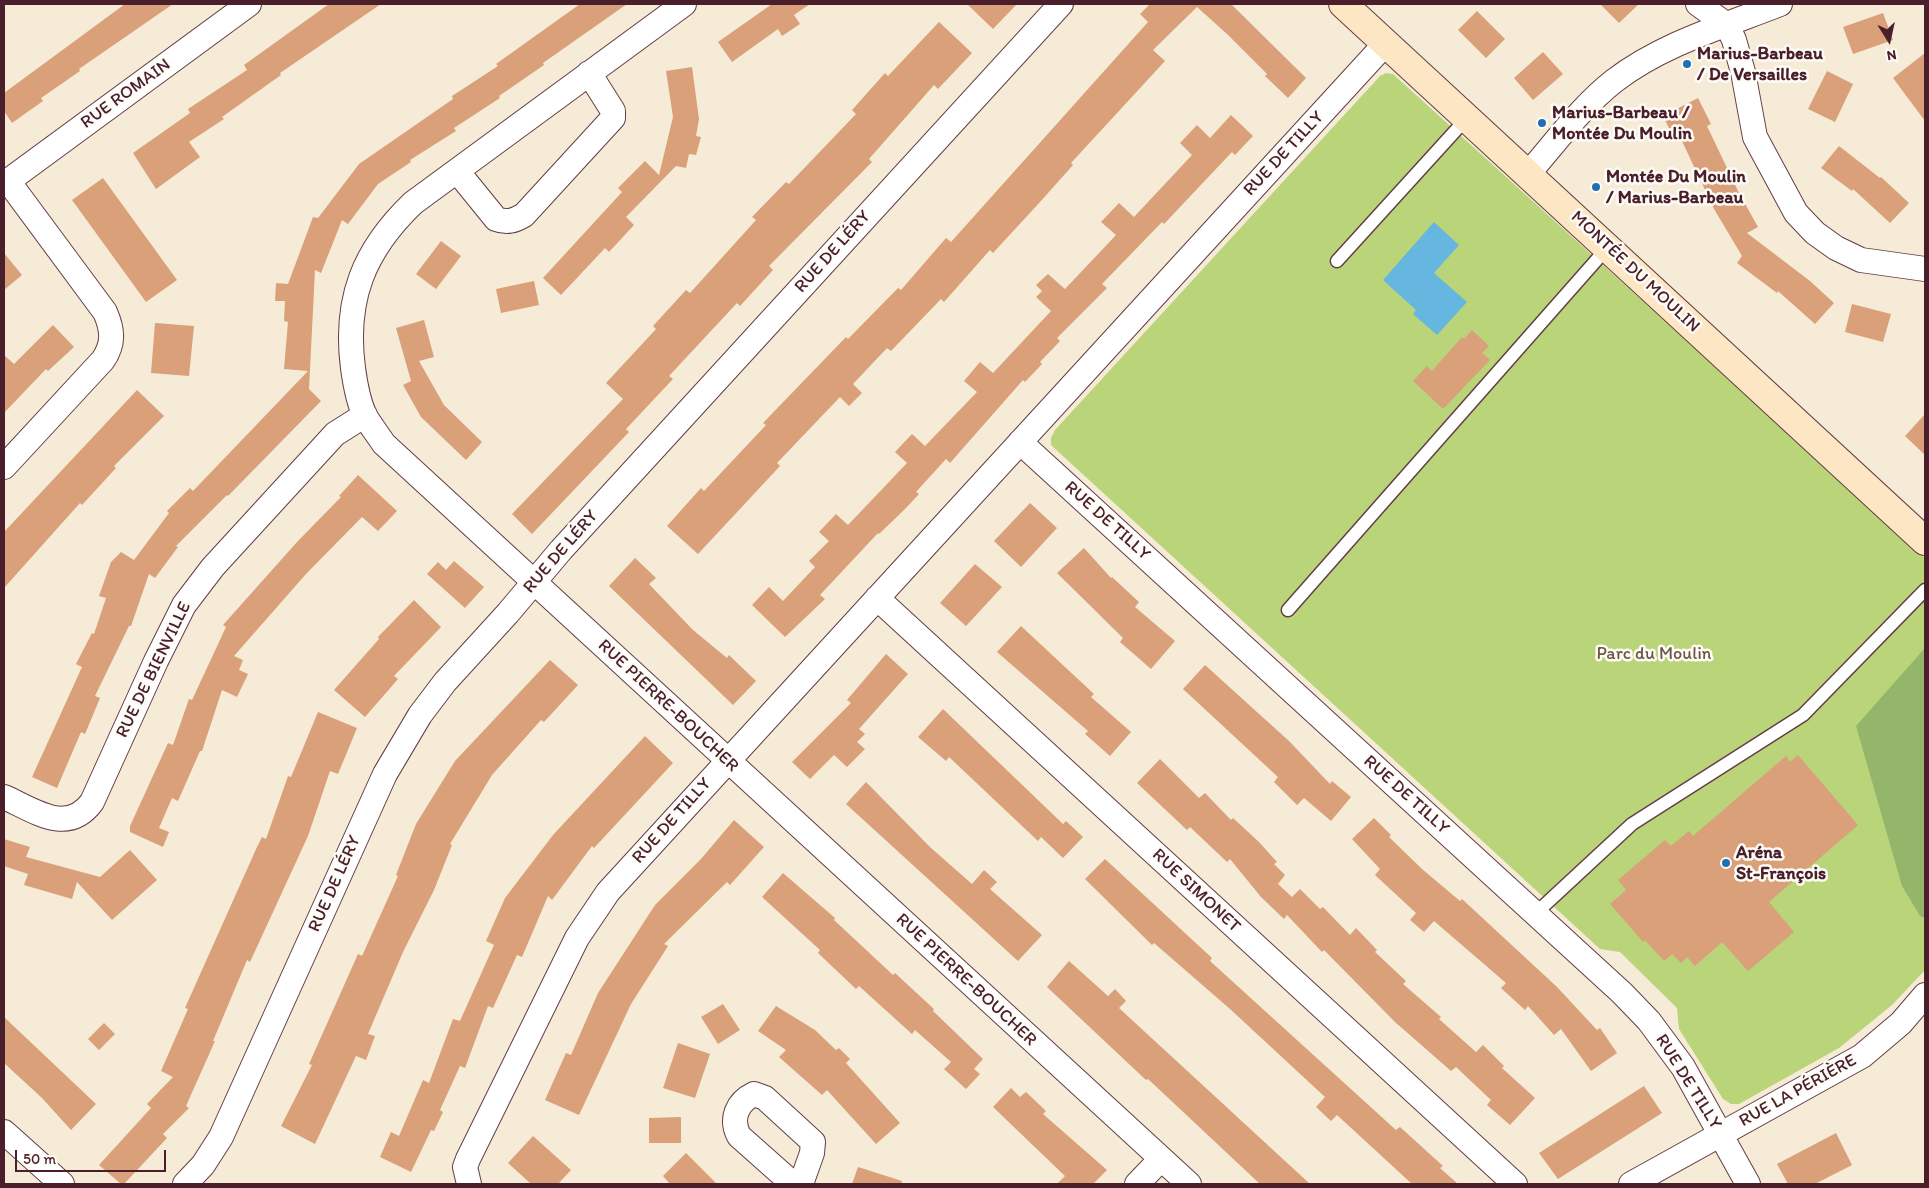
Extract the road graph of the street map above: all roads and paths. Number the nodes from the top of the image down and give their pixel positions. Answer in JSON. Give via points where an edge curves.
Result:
{"nodes":[{"id":1,"x":249,"y":4,"type":"edge"},
{"id":2,"x":684,"y":4,"type":"edge"},
{"id":3,"x":1061,"y":4,"type":"edge"},
{"id":4,"x":1343,"y":4,"type":"edge"},
{"id":5,"x":1698,"y":4,"type":"edge"},
{"id":6,"x":1780,"y":4,"type":"edge"},
{"id":7,"x":1726,"y":26,"type":"junction"},
{"id":8,"x":1386,"y":43,"type":"junction"},
{"id":9,"x":589,"y":74,"type":"junction"},
{"id":10,"x":1468,"y":118,"type":"junction"},
{"id":11,"x":457,"y":171,"type":"junction"},
{"id":12,"x":1528,"y":174,"type":"junction"},
{"id":13,"x":6,"y":183,"type":"edge"},
{"id":14,"x":1608,"y":247,"type":"junction"},
{"id":15,"x":1337,"y":261,"type":"dead end"},
{"id":16,"x":1925,"y":269,"type":"edge"},
{"id":17,"x":365,"y":415,"type":"junction"},
{"id":18,"x":1020,"y":442,"type":"junction"},
{"id":19,"x":4,"y":467,"type":"edge"},
{"id":20,"x":1925,"y":541,"type":"edge"},
{"id":21,"x":533,"y":582,"type":"junction"},
{"id":22,"x":1925,"y":590,"type":"edge"},
{"id":23,"x":877,"y":598,"type":"junction"},
{"id":24,"x":1288,"y":610,"type":"dead end"},
{"id":25,"x":727,"y":760,"type":"junction"},
{"id":26,"x":4,"y":796,"type":"edge"},
{"id":27,"x":1536,"y":913,"type":"junction"},
{"id":28,"x":1925,"y":995,"type":"edge"},
{"id":29,"x":4,"y":1132,"type":"edge"},
{"id":30,"x":1721,"y":1134,"type":"junction"},
{"id":31,"x":1161,"y":1159,"type":"junction"},
{"id":32,"x":62,"y":1184,"type":"edge"},
{"id":33,"x":185,"y":1184,"type":"edge"},
{"id":34,"x":469,"y":1184,"type":"edge"},
{"id":35,"x":793,"y":1184,"type":"edge"},
{"id":36,"x":801,"y":1184,"type":"edge"},
{"id":37,"x":1137,"y":1184,"type":"edge"},
{"id":38,"x":1188,"y":1184,"type":"edge"},
{"id":39,"x":1515,"y":1184,"type":"edge"},
{"id":40,"x":1631,"y":1184,"type":"edge"},
{"id":41,"x":1748,"y":1184,"type":"edge"}],
"edges":[{"from":1,"to":13,"type":"street","name":"RUE ROMAIN"},
{"from":2,"to":9,"type":"street","name":"RUE PIERRE-BOUCHER"},
{"from":3,"to":21,"type":"street","name":"RUE DE LÉRY"},
{"from":4,"to":8,"type":"street","name":"MONTÉE DU MOULIN"},
{"from":5,"to":7,"type":"street"},
{"from":6,"to":7,"type":"street"},
{"from":7,"to":12,"type":"street","via":[[1650,58],[1615,80]]},
{"from":7,"to":16,"type":"street","via":[[1740,55],[1755,137],[1796,213],[1815,233],[1836,248],[1862,260]]},
{"from":8,"to":10,"type":"street","name":"MONTÉE DU MOULIN"},
{"from":8,"to":18,"type":"street","name":"RUE DE TILLY"},
{"from":9,"to":11,"type":"street","name":"RUE PIERRE-BOUCHER"},
{"from":9,"to":11,"type":"street","via":[[613,111],[614,118],[524,215],[513,221],[496,219]]},
{"from":10,"to":12,"type":"street","name":"MONTÉE DU MOULIN"},
{"from":10,"to":15,"type":"lane"},
{"from":11,"to":17,"type":"street","name":"RUE PIERRE-BOUCHER","via":[[398,218],[373,250],[364,270],[350,334],[354,376]]},
{"from":12,"to":14,"type":"street","name":"MONTÉE DU MOULIN"},
{"from":13,"to":19,"type":"street","via":[[105,312],[112,336],[110,349],[103,360]]},
{"from":14,"to":20,"type":"street","name":"MONTÉE DU MOULIN"},
{"from":14,"to":24,"type":"lane"},
{"from":17,"to":21,"type":"street","name":"RUE PIERRE-BOUCHER","via":[[384,444]]},
{"from":17,"to":26,"type":"street","name":"RUE DE BIENVILLE","via":[[335,434],[213,567],[184,605],[86,810],[69,820],[58,819]]},
{"from":18,"to":23,"type":"street","name":"RUE DE TILLY"},
{"from":18,"to":27,"type":"street","name":"RUE DE TILLY"},
{"from":21,"to":25,"type":"street","name":"RUE PIERRE-BOUCHER"},
{"from":21,"to":33,"type":"street","name":"RUE DE LÉRY","via":[[420,715],[386,774],[221,1136]]},
{"from":22,"to":27,"type":"lane","via":[[1803,715],[1632,824]]},
{"from":23,"to":25,"type":"street","name":"RUE DE TILLY"},
{"from":23,"to":39,"type":"street","name":"RUE SIMONET"},
{"from":25,"to":31,"type":"street","name":"RUE PIERRE-BOUCHER"},
{"from":25,"to":34,"type":"street","name":"RUE DE TILLY","via":[[608,892],[577,938],[468,1159],[465,1167]]},
{"from":27,"to":30,"type":"street","name":"RUE DE TILLY","via":[[1649,1021],[1683,1067]]},
{"from":28,"to":30,"type":"street","name":"RUE LA PÉRIÈRE","via":[[1901,1022],[1862,1056]]},
{"from":29,"to":32,"type":"street"},
{"from":30,"to":40,"type":"street","name":"RUE LA PÉRIÈRE"},
{"from":30,"to":41,"type":"street","name":"RUE DE TILLY"},
{"from":31,"to":37,"type":"street"},
{"from":31,"to":38,"type":"street","name":"RUE PIERRE-BOUCHER"},
{"from":35,"to":36,"type":"street","via":[[739,1136],[734,1126],[735,1114],[744,1098],[754,1094],[765,1098],[813,1142]]}]}
